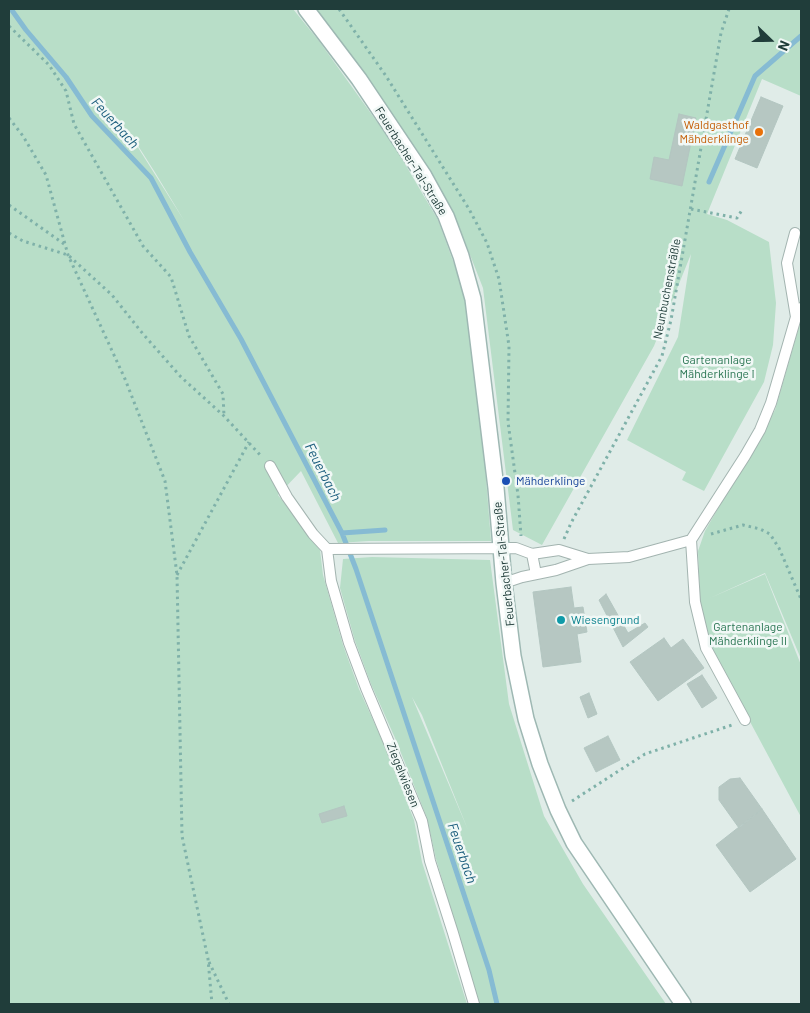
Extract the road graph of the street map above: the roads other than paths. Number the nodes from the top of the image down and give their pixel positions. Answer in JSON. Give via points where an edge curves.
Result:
{"nodes":[{"id":1,"x":306,"y":9,"type":"edge"},
{"id":2,"x":795,"y":233,"type":"dead end"},
{"id":3,"x":799,"y":312,"type":"edge"},
{"id":4,"x":270,"y":466,"type":"road end"},
{"id":5,"x":691,"y":540,"type":"junction"},
{"id":6,"x":332,"y":549,"type":"junction"},
{"id":7,"x":501,"y":549,"type":"junction"},
{"id":8,"x":532,"y":554,"type":"junction"},
{"id":9,"x":588,"y":560,"type":"junction"},
{"id":10,"x":536,"y":574,"type":"junction"},
{"id":11,"x":504,"y":583,"type":"junction"},
{"id":12,"x":745,"y":720,"type":"road end"},
{"id":13,"x":474,"y":1004,"type":"edge"},
{"id":14,"x":683,"y":1004,"type":"edge"}],
"edges":[{"from":1,"to":7,"type":"main road","name":"Feuerbacher-Tal-Straße","via":[[359,79],[424,176],[446,216],[461,256],[473,299]]},
{"from":2,"to":3,"type":"lane","via":[[787,263]]},
{"from":3,"to":5,"type":"lane","via":[[760,430]]},
{"from":4,"to":6,"type":"lane","via":[[313,534]]},
{"from":5,"to":9,"type":"lane","via":[[629,557]]},
{"from":5,"to":12,"type":"lane","via":[[695,602],[706,648]]},
{"from":6,"to":7,"type":"lane"},
{"from":6,"to":13,"type":"lane","name":"Ziegelwiesen","via":[[331,581],[349,643],[422,821],[430,861]]},
{"from":7,"to":8,"type":"lane","via":[[516,548]]},
{"from":7,"to":11,"type":"main road","name":"Feuerbacher-Tal-Straße"},
{"from":8,"to":9,"type":"lane","via":[[559,550]]},
{"from":8,"to":10,"type":"lane"},
{"from":9,"to":10,"type":"lane"},
{"from":10,"to":11,"type":"lane"},
{"from":11,"to":14,"type":"main road","name":"Feuerbacher-Tal-Straße","via":[[513,656],[526,719],[558,810],[574,843]]}]}
